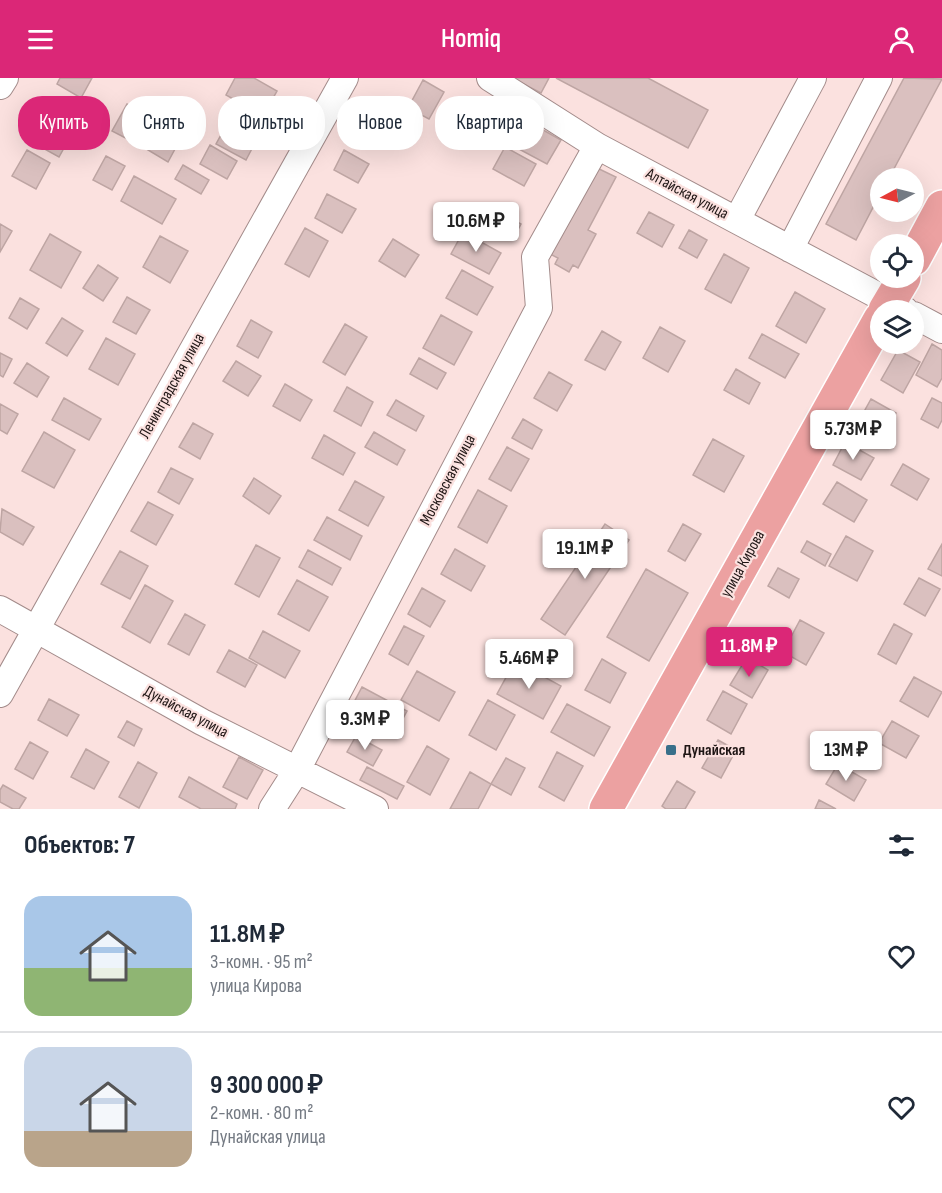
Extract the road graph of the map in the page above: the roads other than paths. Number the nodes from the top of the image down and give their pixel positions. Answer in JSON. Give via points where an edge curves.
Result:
{"nodes":[{"id":1,"x":5,"y":78,"type":"edge"},
{"id":2,"x":345,"y":78,"type":"edge"},
{"id":3,"x":489,"y":78,"type":"edge"},
{"id":4,"x":813,"y":78,"type":"edge"},
{"id":5,"x":879,"y":78,"type":"edge"},
{"id":6,"x":0,"y":86,"type":"edge"},
{"id":7,"x":597,"y":146,"type":"junction"},
{"id":8,"x":942,"y":207,"type":"edge"},
{"id":9,"x":737,"y":220,"type":"junction"},
{"id":10,"x":924,"y":240,"type":"edge"},
{"id":11,"x":790,"y":249,"type":"junction"},
{"id":12,"x":885,"y":300,"type":"edge"},
{"id":13,"x":924,"y":321,"type":"edge"},
{"id":14,"x":942,"y":330,"type":"edge"},
{"id":15,"x":870,"y":351,"type":"edge"},
{"id":16,"x":0,"y":609,"type":"edge"},
{"id":17,"x":35,"y":629,"type":"junction"},
{"id":18,"x":0,"y":694,"type":"edge"},
{"id":19,"x":297,"y":770,"type":"junction"},
{"id":20,"x":272,"y":809,"type":"edge"},
{"id":21,"x":375,"y":809,"type":"edge"},
{"id":22,"x":606,"y":809,"type":"edge"}],
"edges":[{"from":1,"to":6,"type":"street"},
{"from":2,"to":17,"type":"street","name":"Ленинградская улица"},
{"from":3,"to":7,"type":"street","name":"Алтайская улица"},
{"from":4,"to":9,"type":"street"},
{"from":5,"to":11,"type":"street"},
{"from":7,"to":9,"type":"street","name":"Алтайская улица"},
{"from":7,"to":19,"type":"street","name":"Московская улица","via":[[535,257],[539,308]]},
{"from":8,"to":10,"type":"main road"},
{"from":9,"to":11,"type":"street","name":"Алтайская улица"},
{"from":11,"to":12,"type":"street","name":"Алтайская улица"},
{"from":13,"to":14,"type":"street","name":"Алтайская улица"},
{"from":15,"to":22,"type":"main road","name":"улица Кирова"},
{"from":16,"to":17,"type":"street","name":"Дунайская улица"},
{"from":17,"to":18,"type":"street","name":"Ленинградская улица"},
{"from":17,"to":19,"type":"street","name":"Дунайская улица"},
{"from":19,"to":20,"type":"street","name":"Московская улица"},
{"from":19,"to":21,"type":"street","name":"Дунайская улица"}]}
